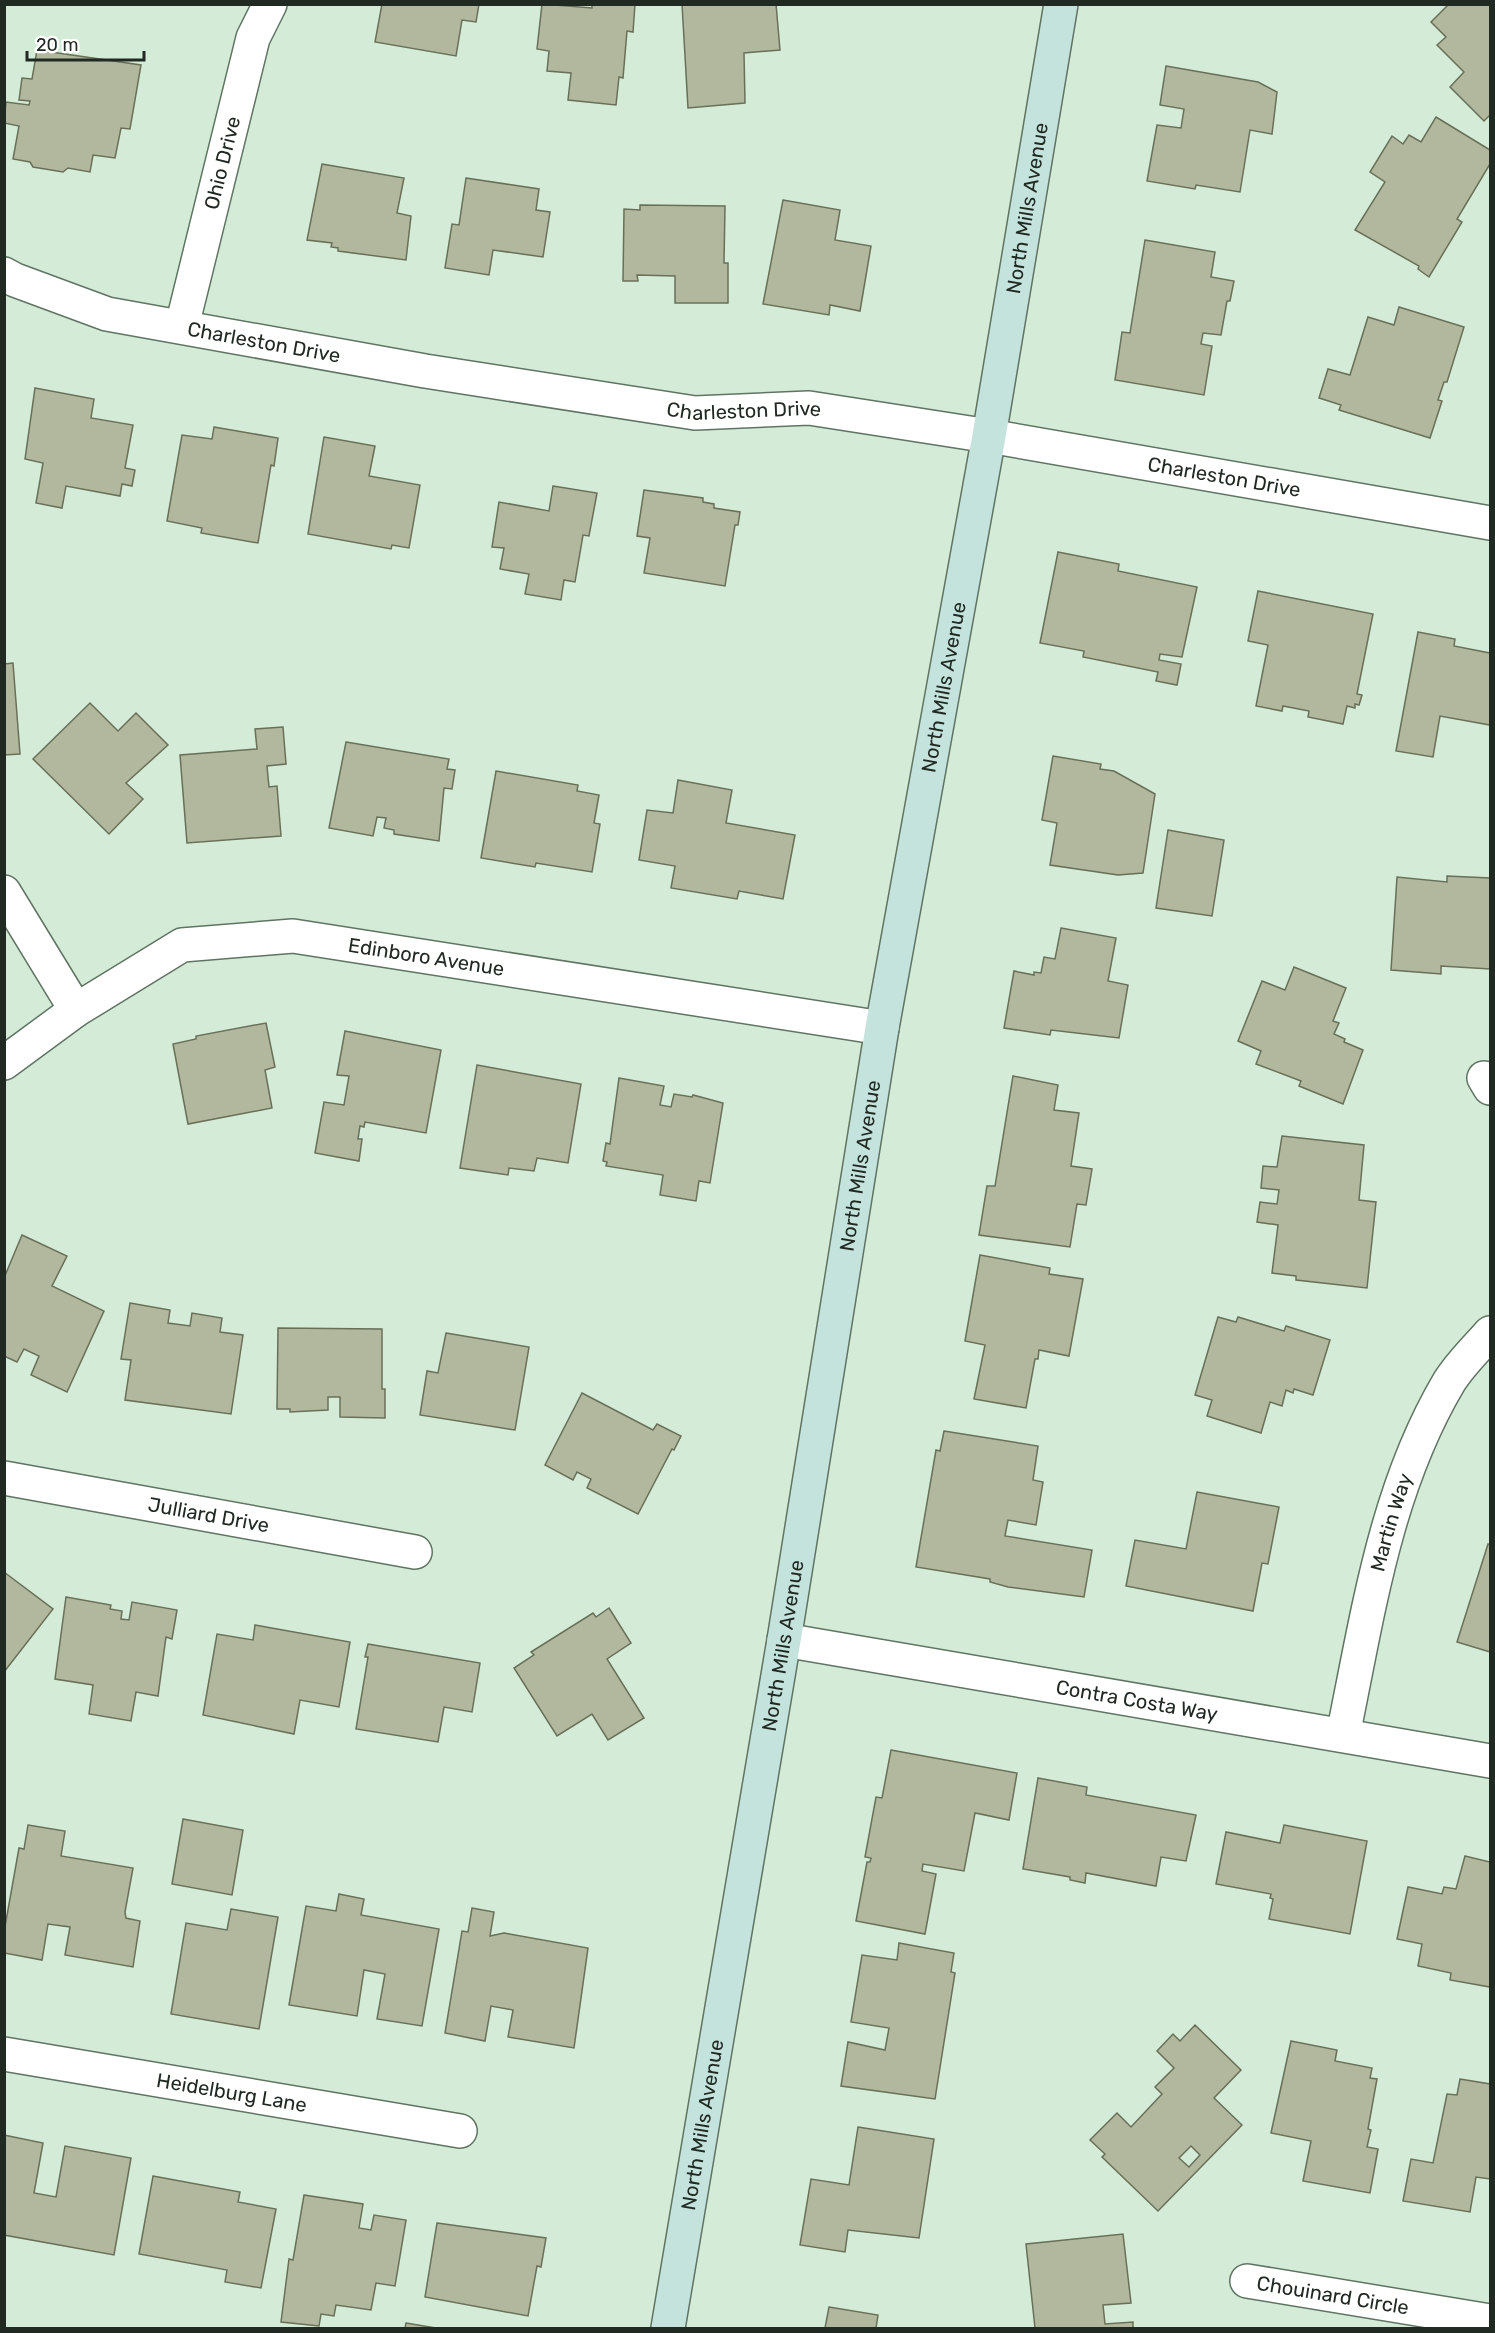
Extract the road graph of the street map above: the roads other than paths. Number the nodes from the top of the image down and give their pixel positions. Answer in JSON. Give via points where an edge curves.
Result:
{"nodes":[{"id":1,"x":270,"y":4,"type":"edge"},
{"id":2,"x":1061,"y":4,"type":"edge"},
{"id":3,"x":4,"y":274,"type":"edge"},
{"id":4,"x":182,"y":326,"type":"junction"},
{"id":5,"x":989,"y":436,"type":"junction"},
{"id":6,"x":1491,"y":523,"type":"edge"},
{"id":7,"x":4,"y":892,"type":"edge"},
{"id":8,"x":76,"y":1010,"type":"junction"},
{"id":9,"x":882,"y":1028,"type":"junction"},
{"id":10,"x":4,"y":1063,"type":"edge"},
{"id":11,"x":1491,"y":1333,"type":"edge"},
{"id":12,"x":4,"y":1478,"type":"edge"},
{"id":13,"x":415,"y":1552,"type":"dead end"},
{"id":14,"x":784,"y":1640,"type":"junction"},
{"id":15,"x":1343,"y":1735,"type":"junction"},
{"id":16,"x":1491,"y":1761,"type":"edge"},
{"id":17,"x":4,"y":2054,"type":"edge"},
{"id":18,"x":460,"y":2132,"type":"dead end"},
{"id":19,"x":1247,"y":2281,"type":"dead end"},
{"id":20,"x":1491,"y":2321,"type":"edge"},
{"id":21,"x":668,"y":2328,"type":"edge"}],
"edges":[{"from":1,"to":4,"type":"street","name":"Ohio Drive","via":[[253,38]]},
{"from":2,"to":5,"type":"main road","name":"North Mills Avenue"},
{"from":3,"to":4,"type":"street","name":"Charleston Drive","via":[[107,314]]},
{"from":4,"to":5,"type":"street","name":"Charleston Drive","via":[[425,371],[695,413],[809,408]]},
{"from":5,"to":6,"type":"street","name":"Charleston Drive"},
{"from":5,"to":9,"type":"main road","name":"North Mills Avenue"},
{"from":7,"to":8,"type":"street"},
{"from":8,"to":9,"type":"street","name":"Edinboro Avenue","via":[[182,945],[293,936]]},
{"from":8,"to":10,"type":"street","name":"Edinboro Avenue"},
{"from":9,"to":14,"type":"main road","name":"North Mills Avenue"},
{"from":11,"to":15,"type":"street","name":"Martin Way","via":[[1450,1380],[1408,1463],[1382,1547]]},
{"from":12,"to":13,"type":"street","name":"Julliard Drive"},
{"from":14,"to":15,"type":"street","name":"Contra Costa Way"},
{"from":14,"to":21,"type":"main road","name":"North Mills Avenue"},
{"from":15,"to":16,"type":"street","name":"Contra Costa Way"},
{"from":17,"to":18,"type":"street","name":"Heidelburg Lane"},
{"from":19,"to":20,"type":"street","name":"Chouinard Circle"}]}
